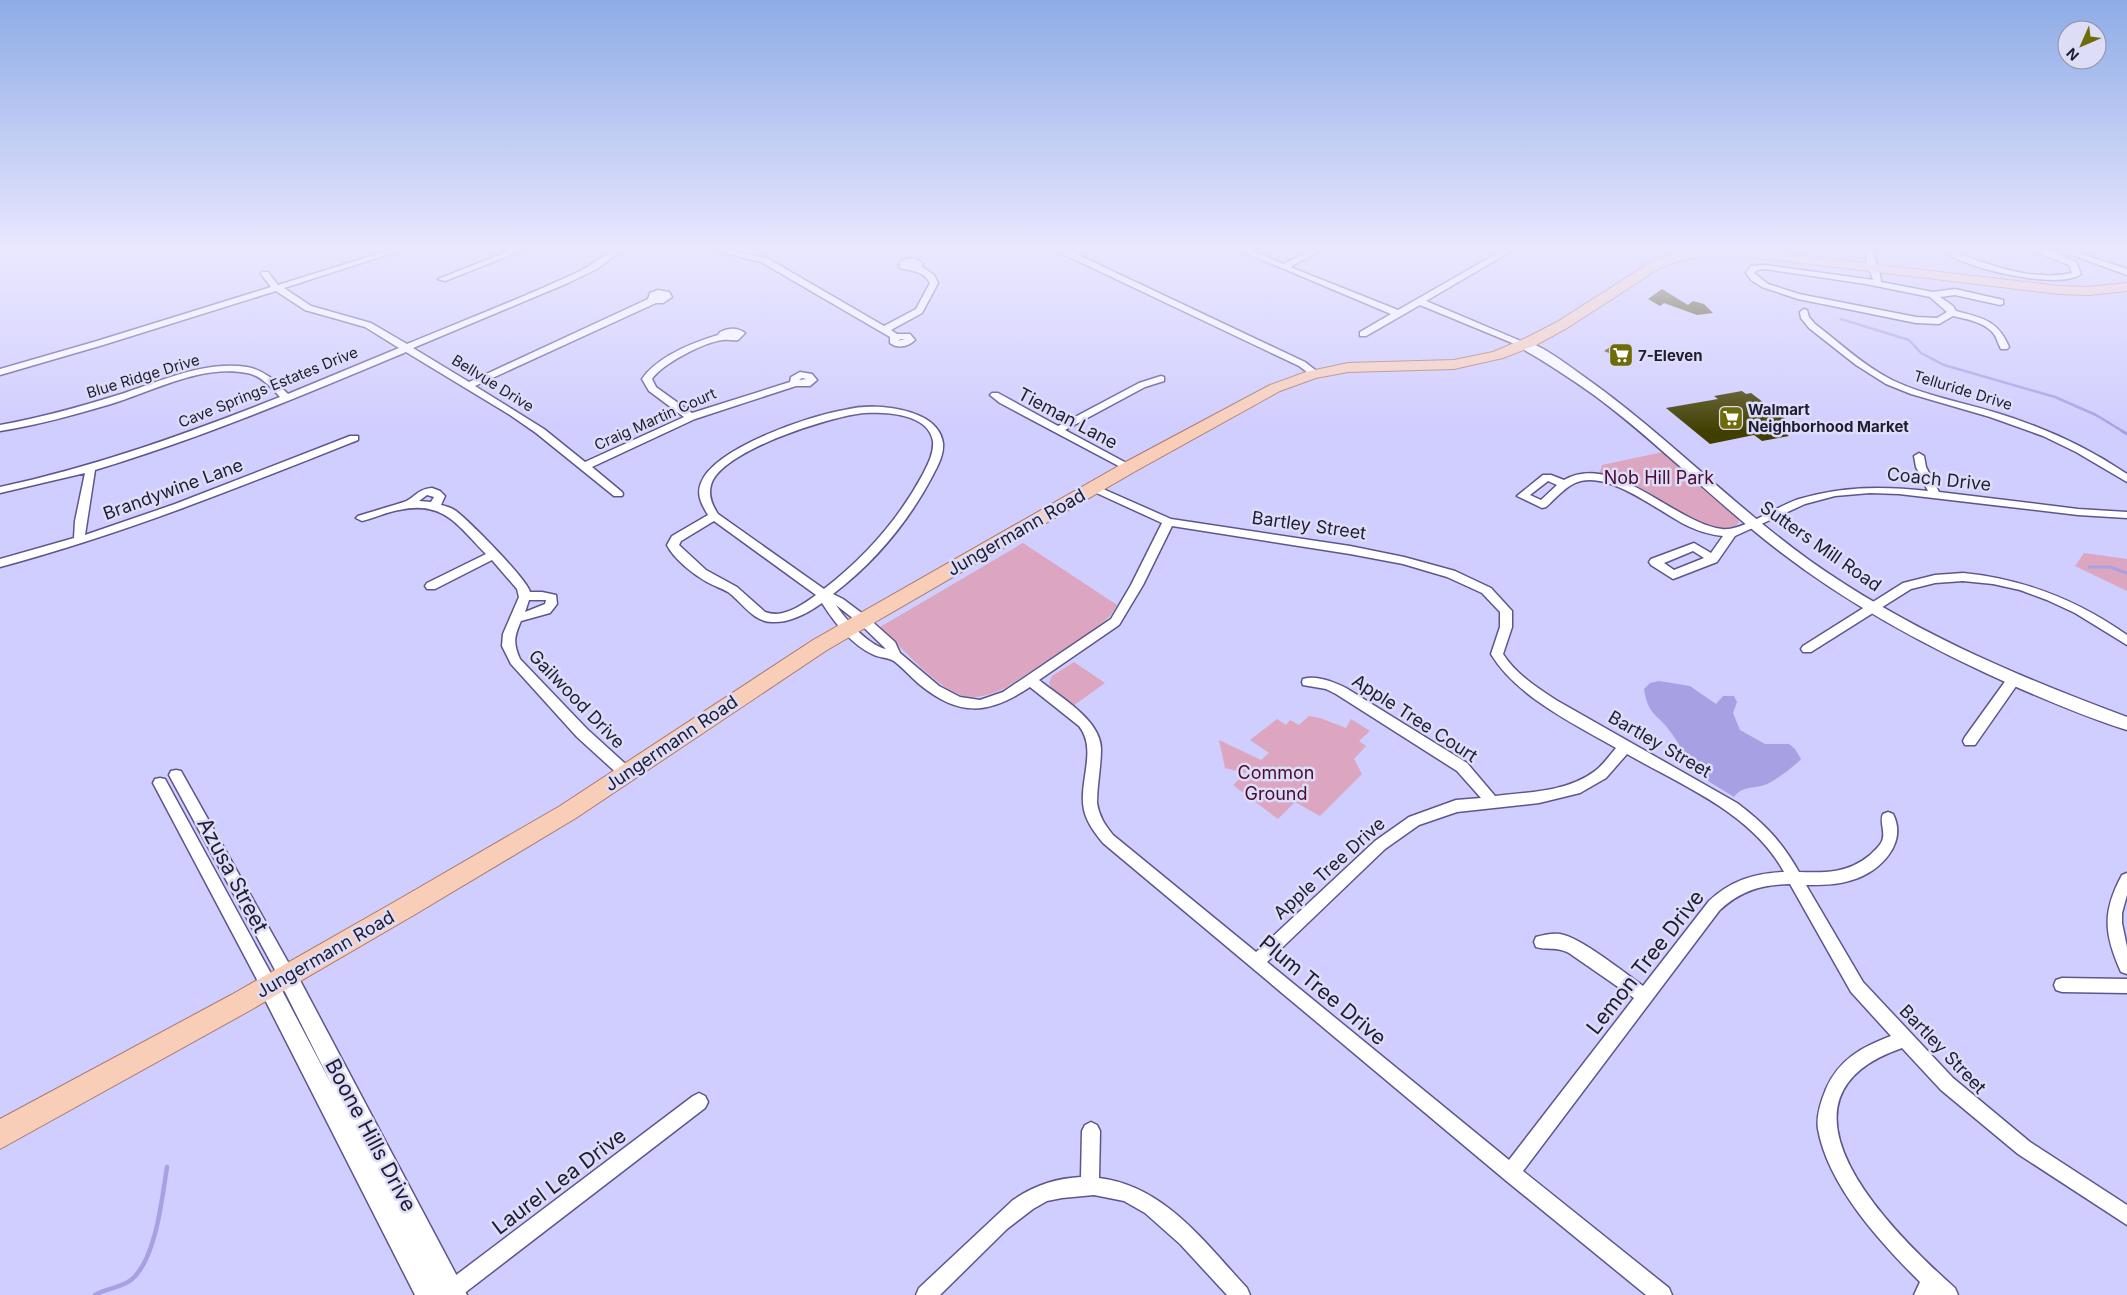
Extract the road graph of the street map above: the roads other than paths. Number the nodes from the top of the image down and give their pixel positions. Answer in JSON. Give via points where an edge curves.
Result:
{"nodes":[{"id":1,"x":207,"y":310,"type":"edge"},
{"id":2,"x":317,"y":310,"type":"edge"},
{"id":3,"x":495,"y":310,"type":"edge"},
{"id":4,"x":631,"y":310,"type":"edge"},
{"id":5,"x":850,"y":310,"type":"edge"},
{"id":6,"x":920,"y":310,"type":"edge"},
{"id":7,"x":1189,"y":310,"type":"edge"},
{"id":8,"x":1387,"y":310,"type":"edge"},
{"id":9,"x":1402,"y":310,"type":"edge"},
{"id":10,"x":1441,"y":310,"type":"edge"},
{"id":11,"x":1584,"y":310,"type":"edge"},
{"id":12,"x":1865,"y":310,"type":"edge"},
{"id":13,"x":1804,"y":312,"type":"dead end"},
{"id":14,"x":1952,"y":313,"type":"joint"},
{"id":15,"x":1396,"y":314,"type":"junction"},
{"id":16,"x":884,"y":330,"type":"junction"},
{"id":17,"x":1363,"y":334,"type":"dead end"},
{"id":18,"x":723,"y":337,"type":"dead end"},
{"id":19,"x":896,"y":337,"type":"dead end"},
{"id":20,"x":1525,"y":345,"type":"junction"},
{"id":21,"x":2004,"y":347,"type":"dead end"},
{"id":22,"x":406,"y":348,"type":"junction"},
{"id":23,"x":0,"y":372,"type":"edge"},
{"id":24,"x":1314,"y":373,"type":"junction"},
{"id":25,"x":1161,"y":379,"type":"dead end"},
{"id":26,"x":795,"y":383,"type":"dead end"},
{"id":27,"x":469,"y":385,"type":"junction"},
{"id":28,"x":995,"y":395,"type":"dead end"},
{"id":29,"x":287,"y":398,"type":"junction"},
{"id":30,"x":691,"y":416,"type":"junction"},
{"id":31,"x":0,"y":428,"type":"edge"},
{"id":32,"x":1058,"y":430,"type":"junction"},
{"id":33,"x":354,"y":438,"type":"dead end"},
{"id":34,"x":1919,"y":456,"type":"dead end"},
{"id":35,"x":584,"y":466,"type":"junction"},
{"id":36,"x":1128,"y":468,"type":"junction"},
{"id":37,"x":90,"y":469,"type":"junction"},
{"id":38,"x":2127,"y":479,"type":"edge"},
{"id":39,"x":1566,"y":485,"type":"dead end"},
{"id":40,"x":1094,"y":488,"type":"junction"},
{"id":41,"x":0,"y":490,"type":"edge"},
{"id":42,"x":618,"y":494,"type":"dead end"},
{"id":43,"x":1935,"y":495,"type":"junction"},
{"id":44,"x":2127,"y":515,"type":"edge"},
{"id":45,"x":714,"y":516,"type":"junction"},
{"id":46,"x":362,"y":518,"type":"dead end"},
{"id":47,"x":1168,"y":522,"type":"junction"},
{"id":48,"x":1753,"y":524,"type":"junction"},
{"id":49,"x":1731,"y":534,"type":"junction"},
{"id":50,"x":80,"y":541,"type":"junction"},
{"id":51,"x":494,"y":555,"type":"junction"},
{"id":52,"x":1713,"y":559,"type":"dead end"},
{"id":53,"x":0,"y":563,"type":"edge"},
{"id":54,"x":431,"y":586,"type":"dead end"},
{"id":55,"x":824,"y":595,"type":"junction"},
{"id":56,"x":526,"y":597,"type":"junction"},
{"id":57,"x":1874,"y":608,"type":"junction"},
{"id":58,"x":517,"y":618,"type":"junction"},
{"id":59,"x":856,"y":624,"type":"junction"},
{"id":60,"x":2127,"y":642,"type":"edge"},
{"id":61,"x":1807,"y":649,"type":"dead end"},
{"id":62,"x":2014,"y":679,"type":"junction"},
{"id":63,"x":1030,"y":680,"type":"junction"},
{"id":64,"x":1308,"y":682,"type":"dead end"},
{"id":65,"x":2127,"y":724,"type":"edge"},
{"id":66,"x":1970,"y":741,"type":"dead end"},
{"id":67,"x":1625,"y":747,"type":"junction"},
{"id":68,"x":626,"y":773,"type":"junction"},
{"id":69,"x":176,"y":775,"type":"dead end"},
{"id":70,"x":160,"y":783,"type":"dead end"},
{"id":71,"x":1491,"y":801,"type":"junction"},
{"id":72,"x":1888,"y":818,"type":"dead end"},
{"id":73,"x":1796,"y":878,"type":"junction"},
{"id":74,"x":2127,"y":879,"type":"edge"},
{"id":75,"x":1542,"y":942,"type":"dead end"},
{"id":76,"x":1256,"y":962,"type":"junction"},
{"id":77,"x":2127,"y":967,"type":"edge"},
{"id":78,"x":278,"y":981,"type":"junction"},
{"id":79,"x":2062,"y":985,"type":"dead end"},
{"id":80,"x":2127,"y":986,"type":"edge"},
{"id":81,"x":1645,"y":996,"type":"junction"},
{"id":82,"x":1906,"y":1039,"type":"junction"},
{"id":83,"x":699,"y":1102,"type":"dead end"},
{"id":84,"x":1091,"y":1131,"type":"dead end"},
{"id":85,"x":0,"y":1134,"type":"edge"},
{"id":86,"x":1510,"y":1172,"type":"junction"},
{"id":87,"x":1090,"y":1185,"type":"junction"},
{"id":88,"x":2127,"y":1216,"type":"edge"},
{"id":89,"x":1928,"y":1288,"type":"edge"},
{"id":90,"x":445,"y":1294,"type":"edge"},
{"id":91,"x":926,"y":1295,"type":"edge"},
{"id":92,"x":1240,"y":1295,"type":"edge"},
{"id":93,"x":1662,"y":1295,"type":"edge"},
{"id":94,"x":1948,"y":1295,"type":"edge"}],
"edges":[{"from":1,"to":23,"type":"street","via":[[144,332]]},
{"from":2,"to":22,"type":"street","name":"Bellvue Drive","via":[[368,325]]},
{"from":3,"to":22,"type":"street","name":"Cave Springs Estates Drive"},
{"from":4,"to":27,"type":"street"},
{"from":5,"to":16,"type":"street"},
{"from":6,"to":16,"type":"street"},
{"from":7,"to":24,"type":"street","via":[[1302,364]]},
{"from":8,"to":15,"type":"street"},
{"from":9,"to":15,"type":"street"},
{"from":10,"to":20,"type":"street"},
{"from":11,"to":20,"type":"main road","name":"Jungermann Road"},
{"from":12,"to":14,"type":"street","via":[[1935,321]]},
{"from":13,"to":38,"type":"street","name":"Telluride Drive","via":[[1812,326],[1880,378],[2034,429],[2085,453]]},
{"from":14,"to":21,"type":"street","via":[[1986,325],[1996,332]]},
{"from":15,"to":17,"type":"street"},
{"from":16,"to":19,"type":"street"},
{"from":18,"to":30,"type":"street","via":[[700,343],[662,363],[647,379],[652,389]]},
{"from":20,"to":24,"type":"main road","name":"Jungermann Road","via":[[1478,361],[1453,365],[1364,366]]},
{"from":20,"to":48,"type":"street","name":"Sutters Mill Road","via":[[1589,383]]},
{"from":22,"to":27,"type":"street","name":"Bellvue Drive"},
{"from":22,"to":29,"type":"street","name":"Cave Springs Estates Drive"},
{"from":24,"to":36,"type":"main road","name":"Jungermann Road","via":[[1275,388]]},
{"from":25,"to":32,"type":"street","via":[[1142,385]]},
{"from":26,"to":30,"type":"street","name":"Craig Martin Court"},
{"from":27,"to":35,"type":"street","name":"Bellvue Drive","via":[[521,417]]},
{"from":28,"to":32,"type":"street","name":"Tieman Lane"},
{"from":29,"to":31,"type":"street","name":"Blue Ridge Drive","via":[[261,374],[248,370],[222,370],[192,374],[57,417]]},
{"from":29,"to":37,"type":"street","name":"Cave Springs Estates Drive"},
{"from":30,"to":35,"type":"street","name":"Craig Martin Court"},
{"from":32,"to":36,"type":"street","name":"Tieman Lane"},
{"from":33,"to":50,"type":"street","name":"Brandywine Lane","via":[[154,517]]},
{"from":34,"to":43,"type":"street"},
{"from":35,"to":42,"type":"street","name":"Bellvue Drive"},
{"from":36,"to":40,"type":"main road","name":"Jungermann Road"},
{"from":37,"to":41,"type":"street","name":"Cave Springs Estates Drive"},
{"from":37,"to":50,"type":"street","via":[[89,489],[81,511]]},
{"from":39,"to":49,"type":"street","via":[[1575,479],[1608,480],[1689,521],[1715,532]]},
{"from":40,"to":47,"type":"street","name":"Bartley Street"},
{"from":40,"to":59,"type":"main road","name":"Jungermann Road"},
{"from":43,"to":44,"type":"street","name":"Coach Drive"},
{"from":43,"to":48,"type":"street","name":"Coach Drive","via":[[1884,490],[1835,493],[1801,502]]},
{"from":45,"to":55,"type":"street"},
{"from":45,"to":55,"type":"street","via":[[681,535],[673,545],[712,580],[728,586],[762,616],[777,618],[794,614]]},
{"from":45,"to":55,"type":"street","via":[[703,494],[711,474],[724,461],[746,448],[848,411],[895,411],[928,426],[937,439],[937,456],[907,512],[873,552]]},
{"from":46,"to":51,"type":"street","via":[[394,507],[435,506],[451,512]]},
{"from":47,"to":63,"type":"street","via":[[1115,622]]},
{"from":47,"to":67,"type":"street","name":"Bartley Street","via":[[1361,550],[1440,571],[1473,584],[1506,611],[1507,627],[1497,654],[1508,672]]},
{"from":48,"to":49,"type":"street","name":"Coach Drive"},
{"from":48,"to":57,"type":"street","name":"Sutters Mill Road","via":[[1804,563]]},
{"from":49,"to":52,"type":"street"},
{"from":50,"to":53,"type":"street","name":"Brandywine Lane"},
{"from":51,"to":54,"type":"street"},
{"from":51,"to":56,"type":"street","via":[[523,588]]},
{"from":55,"to":59,"type":"street","via":[[829,608]]},
{"from":56,"to":58,"type":"street","name":"Gailwood Drive"},
{"from":56,"to":58,"type":"street","via":[[548,596],[552,602],[546,610]]},
{"from":57,"to":60,"type":"street","via":[[1922,580],[1975,577],[2034,591],[2056,600],[2104,624]]},
{"from":57,"to":61,"type":"street"},
{"from":57,"to":62,"type":"street","name":"Sutters Mill Road"},
{"from":58,"to":68,"type":"street","name":"Gailwood Drive","via":[[509,634],[508,646],[515,661],[582,733]]},
{"from":59,"to":63,"type":"street","via":[[877,652],[894,656],[951,701],[977,704],[999,700]]},
{"from":59,"to":68,"type":"main road","name":"Jungermann Road","via":[[754,687]]},
{"from":62,"to":65,"type":"street","name":"Sutters Mill Road"},
{"from":62,"to":66,"type":"street"},
{"from":63,"to":76,"type":"street","name":"Plum Tree Drive","via":[[1084,723],[1090,732],[1094,741],[1090,802],[1093,820],[1099,830]]},
{"from":64,"to":71,"type":"street","name":"Apple Tree Court","via":[[1341,691],[1462,767]]},
{"from":67,"to":71,"type":"street","name":"Apple Tree Drive","via":[[1602,774],[1576,789],[1539,797]]},
{"from":67,"to":73,"type":"street","name":"Bartley Street","via":[[1732,807],[1752,822],[1781,852]]},
{"from":68,"to":78,"type":"main road","name":"Jungermann Road","via":[[568,812]]},
{"from":69,"to":78,"type":"street","name":"Azusa Street"},
{"from":70,"to":78,"type":"street","name":"Azusa Street"},
{"from":71,"to":76,"type":"street","name":"Apple Tree Drive","via":[[1433,813],[1398,830]]},
{"from":72,"to":73,"type":"street","name":"Lemon Tree Drive","via":[[1891,842],[1867,868],[1838,878]]},
{"from":73,"to":81,"type":"street","name":"Lemon Tree Drive","via":[[1755,881],[1727,893]]},
{"from":73,"to":82,"type":"street","name":"Bartley Street","via":[[1857,987]]},
{"from":74,"to":77,"type":"street","via":[[2119,892],[2113,917],[2113,932]]},
{"from":75,"to":81,"type":"street","via":[[1560,941],[1575,948]]},
{"from":76,"to":86,"type":"street","name":"Plum Tree Drive"},
{"from":78,"to":85,"type":"main road","name":"Jungermann Road"},
{"from":78,"to":90,"type":"street","name":"Boone Hills Drive"},
{"from":79,"to":80,"type":"street"},
{"from":81,"to":86,"type":"street","name":"Lemon Tree Drive"},
{"from":82,"to":88,"type":"street","name":"Bartley Street","via":[[1947,1084],[2024,1148]]},
{"from":82,"to":89,"type":"street","via":[[1857,1061],[1843,1074],[1828,1112],[1827,1128],[1850,1182]]},
{"from":83,"to":90,"type":"street","name":"Laurel Lea Drive"},
{"from":84,"to":87,"type":"street"},
{"from":86,"to":93,"type":"street","name":"Plum Tree Drive"},
{"from":87,"to":91,"type":"street","via":[[1053,1190],[1015,1210]]},
{"from":87,"to":92,"type":"street","via":[[1130,1194],[1151,1206]]},
{"from":89,"to":94,"type":"street"}]}
